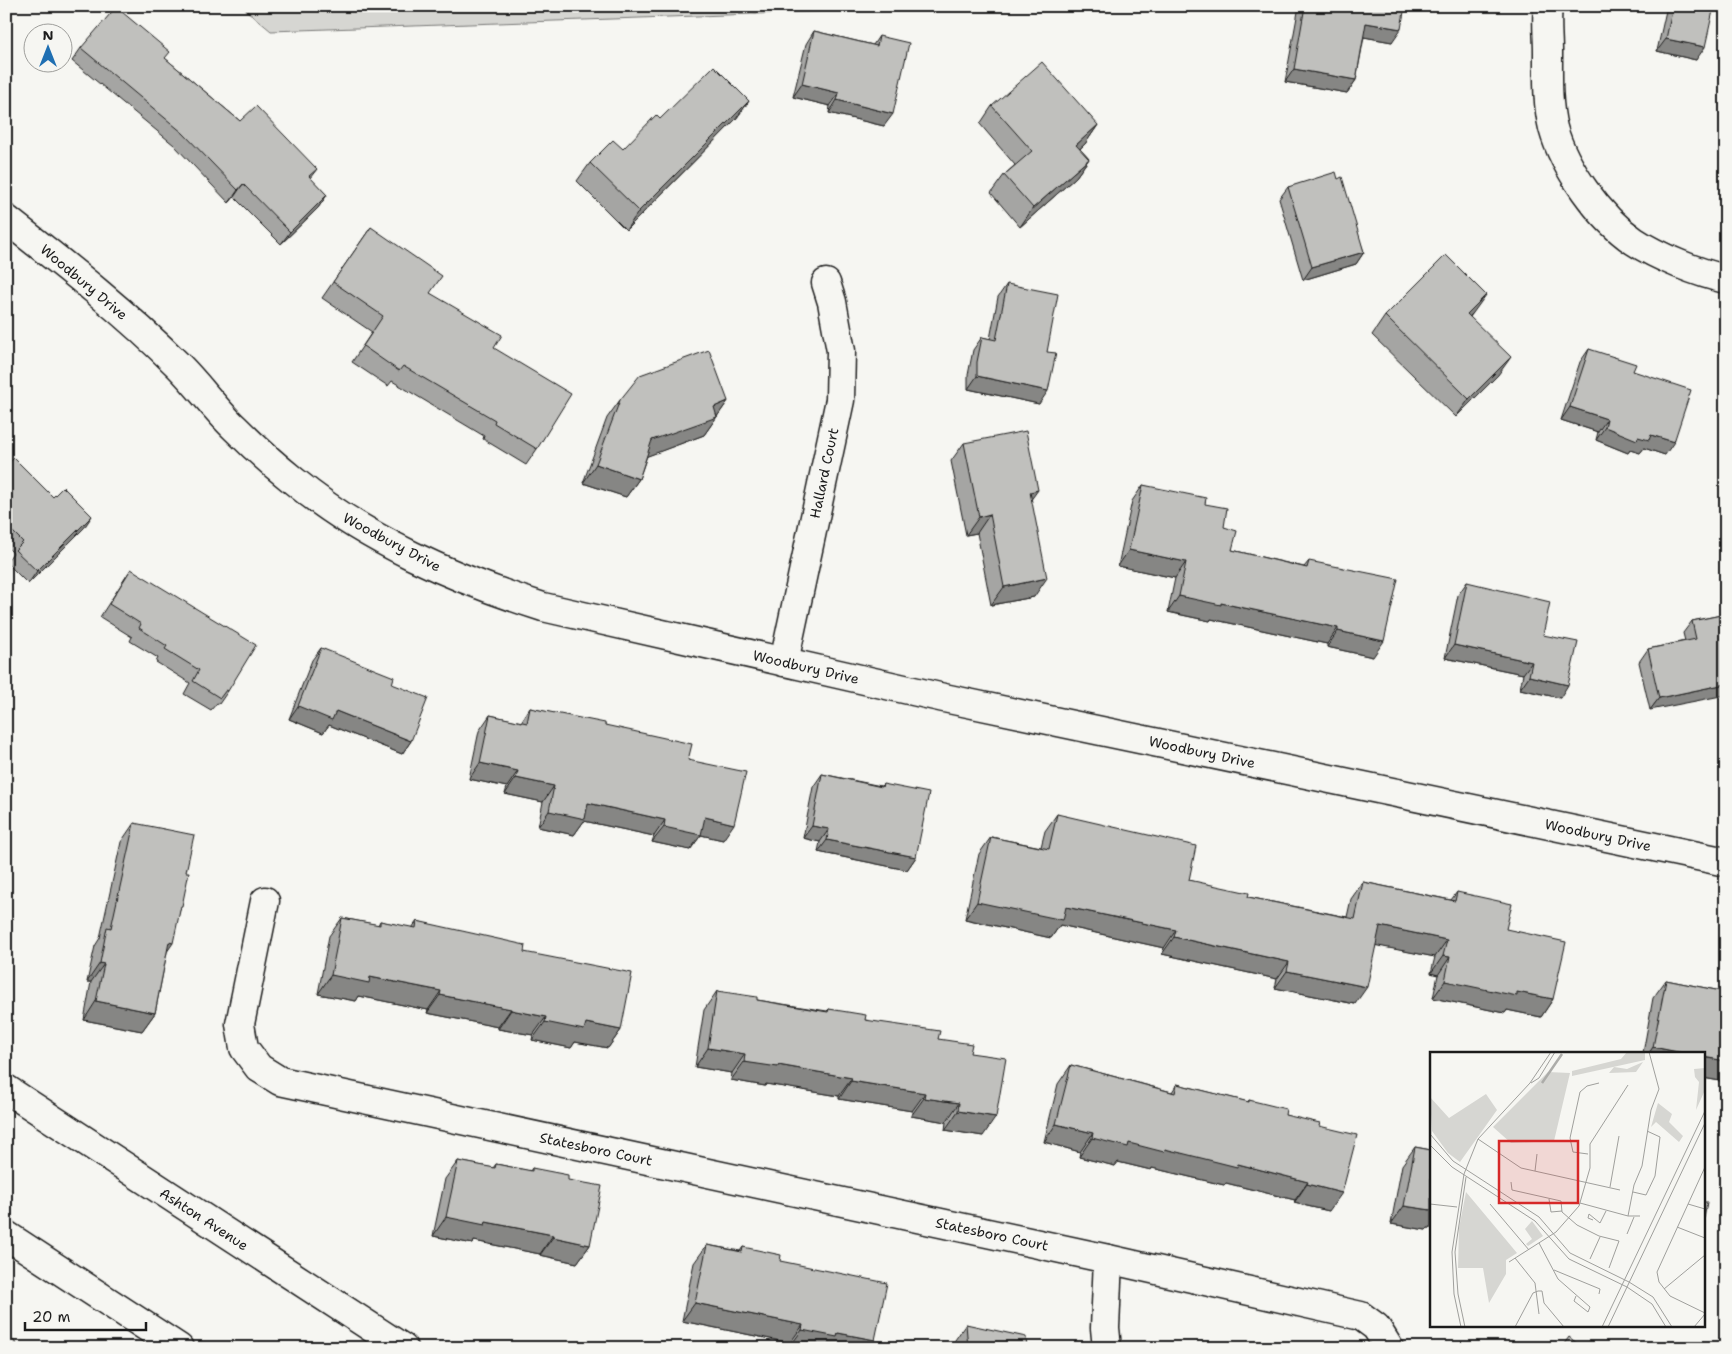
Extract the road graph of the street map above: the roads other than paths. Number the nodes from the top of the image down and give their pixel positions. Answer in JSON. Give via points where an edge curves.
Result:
{"nodes":[{"id":1,"x":1548,"y":6,"type":"edge"},
{"id":2,"x":6,"y":219,"type":"edge"},
{"id":3,"x":1726,"y":279,"type":"edge"},
{"id":4,"x":826,"y":283,"type":"dead end"},
{"id":5,"x":784,"y":662,"type":"junction"},
{"id":6,"x":1726,"y":862,"type":"edge"},
{"id":7,"x":265,"y":901,"type":"dead end"},
{"id":8,"x":6,"y":1090,"type":"edge"},
{"id":9,"x":6,"y":1236,"type":"edge"},
{"id":10,"x":1108,"y":1259,"type":"junction"},
{"id":11,"x":179,"y":1348,"type":"edge"},
{"id":12,"x":403,"y":1348,"type":"edge"},
{"id":13,"x":1107,"y":1348,"type":"edge"},
{"id":14,"x":1389,"y":1348,"type":"edge"}],
"edges":[{"from":1,"to":3,"type":"street","via":[[1548,96],[1553,128],[1568,167],[1597,207],[1633,240],[1654,253]]},
{"from":2,"to":5,"type":"street","name":"Woodbury Drive","via":[[94,287],[180,367],[234,428],[295,482],[357,525],[421,560],[496,592],[543,607]]},
{"from":4,"to":5,"type":"street","name":"Hallard Court","via":[[841,351],[840,400]]},
{"from":5,"to":6,"type":"street","name":"Woodbury Drive"},
{"from":7,"to":10,"type":"street","name":"Statesboro Court","via":[[240,1024],[244,1048],[259,1068],[280,1082]]},
{"from":8,"to":12,"type":"street","name":"Ashton Avenue"},
{"from":9,"to":11,"type":"street"},
{"from":10,"to":13,"type":"street"},
{"from":10,"to":14,"type":"street","name":"Statesboro Court","via":[[1361,1316],[1376,1327]]}]}
